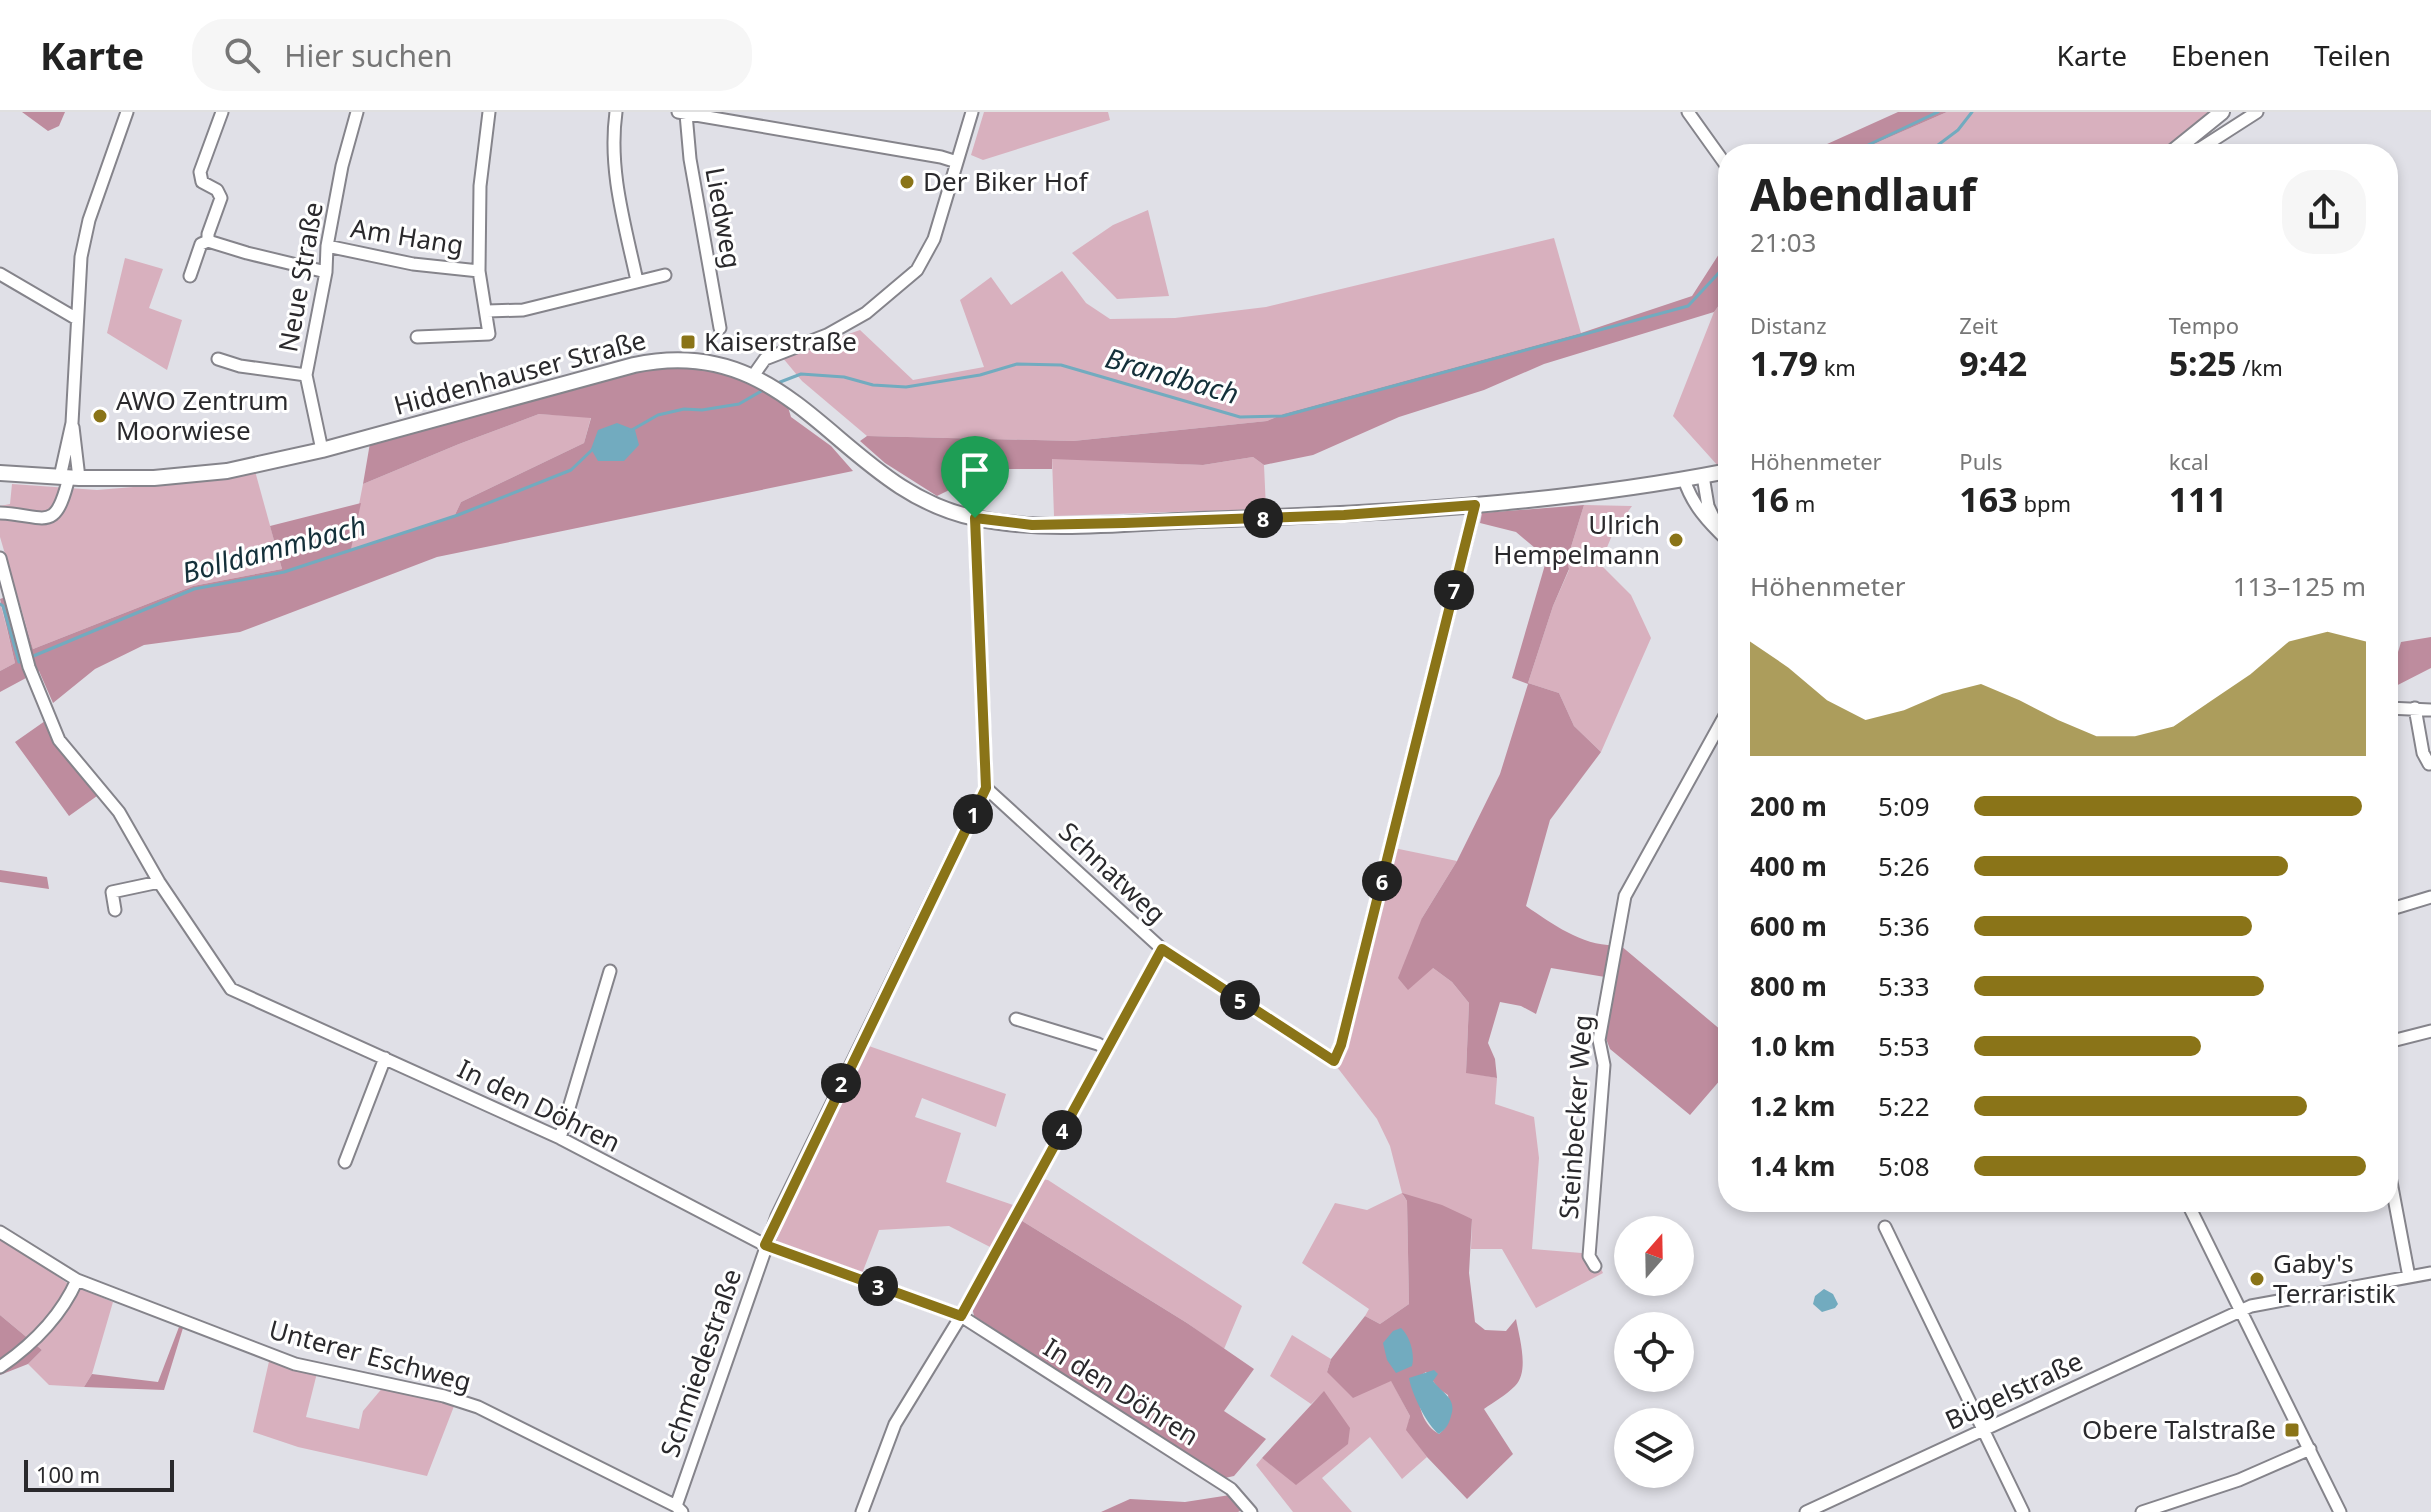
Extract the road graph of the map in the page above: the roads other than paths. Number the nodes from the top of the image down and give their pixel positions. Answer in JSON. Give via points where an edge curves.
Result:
{"nodes":[{"id":1,"x":127,"y":112,"type":"edge"},
{"id":2,"x":222,"y":112,"type":"edge"},
{"id":3,"x":357,"y":112,"type":"edge"},
{"id":4,"x":489,"y":112,"type":"edge"},
{"id":5,"x":616,"y":112,"type":"edge"},
{"id":6,"x":972,"y":112,"type":"edge"},
{"id":7,"x":1688,"y":112,"type":"edge"},
{"id":8,"x":2222,"y":112,"type":"edge"},
{"id":9,"x":2257,"y":112,"type":"edge"},
{"id":10,"x":682,"y":113,"type":"edge"},
{"id":11,"x":2182,"y":144,"type":"edge"},
{"id":12,"x":2207,"y":144,"type":"edge"},
{"id":13,"x":1718,"y":154,"type":"edge"},
{"id":14,"x":957,"y":162,"type":"junction"},
{"id":15,"x":208,"y":241,"type":"junction"},
{"id":16,"x":327,"y":246,"type":"junction"},
{"id":17,"x":479,"y":271,"type":"junction"},
{"id":18,"x":326,"y":272,"type":"junction"},
{"id":19,"x":0,"y":274,"type":"edge"},
{"id":20,"x":665,"y":275,"type":"dead end"},
{"id":21,"x":190,"y":276,"type":"dead end"},
{"id":22,"x":637,"y":281,"type":"junction"},
{"id":23,"x":487,"y":311,"type":"junction"},
{"id":24,"x":77,"y":319,"type":"junction"},
{"id":25,"x":720,"y":328,"type":"dead end"},
{"id":26,"x":417,"y":337,"type":"dead end"},
{"id":27,"x":218,"y":359,"type":"dead end"},
{"id":28,"x":306,"y":375,"type":"junction"},
{"id":29,"x":757,"y":378,"type":"junction"},
{"id":30,"x":72,"y":423,"type":"junction"},
{"id":31,"x":322,"y":450,"type":"junction"},
{"id":32,"x":0,"y":473,"type":"edge"},
{"id":33,"x":1718,"y":473,"type":"edge"},
{"id":34,"x":1703,"y":476,"type":"junction"},
{"id":35,"x":69,"y":477,"type":"junction"},
{"id":36,"x":1684,"y":479,"type":"junction"},
{"id":37,"x":1475,"y":505,"type":"junction"},
{"id":38,"x":0,"y":513,"type":"edge"},
{"id":39,"x":975,"y":518,"type":"junction"},
{"id":40,"x":1718,"y":527,"type":"edge"},
{"id":41,"x":1718,"y":532,"type":"edge"},
{"id":42,"x":0,"y":558,"type":"edge"},
{"id":43,"x":2398,"y":708,"type":"edge"},
{"id":44,"x":2415,"y":708,"type":"junction"},
{"id":45,"x":2431,"y":710,"type":"edge"},
{"id":46,"x":1718,"y":728,"type":"edge"},
{"id":47,"x":2429,"y":764,"type":"dead end"},
{"id":48,"x":986,"y":788,"type":"junction"},
{"id":49,"x":159,"y":882,"type":"junction"},
{"id":50,"x":2431,"y":897,"type":"edge"},
{"id":51,"x":2398,"y":907,"type":"edge"},
{"id":52,"x":115,"y":910,"type":"dead end"},
{"id":53,"x":1162,"y":949,"type":"junction"},
{"id":54,"x":610,"y":971,"type":"dead end"},
{"id":55,"x":1016,"y":1019,"type":"dead end"},
{"id":56,"x":2431,"y":1031,"type":"edge"},
{"id":57,"x":2398,"y":1039,"type":"edge"},
{"id":58,"x":1107,"y":1049,"type":"junction"},
{"id":59,"x":385,"y":1058,"type":"junction"},
{"id":60,"x":560,"y":1138,"type":"junction"},
{"id":61,"x":345,"y":1162,"type":"dead end"},
{"id":62,"x":2192,"y":1212,"type":"edge"},
{"id":63,"x":2397,"y":1212,"type":"edge"},
{"id":64,"x":1885,"y":1227,"type":"dead end"},
{"id":65,"x":0,"y":1232,"type":"edge"},
{"id":66,"x":765,"y":1245,"type":"junction"},
{"id":67,"x":1595,"y":1266,"type":"dead end"},
{"id":68,"x":2431,"y":1276,"type":"edge"},
{"id":69,"x":2409,"y":1277,"type":"junction"},
{"id":70,"x":77,"y":1280,"type":"junction"},
{"id":71,"x":2241,"y":1310,"type":"junction"},
{"id":72,"x":961,"y":1316,"type":"junction"},
{"id":73,"x":0,"y":1367,"type":"edge"},
{"id":74,"x":1983,"y":1430,"type":"junction"},
{"id":75,"x":2310,"y":1449,"type":"junction"},
{"id":76,"x":2166,"y":1508,"type":"edge"},
{"id":77,"x":679,"y":1509,"type":"edge"},
{"id":78,"x":862,"y":1512,"type":"edge"},
{"id":79,"x":1251,"y":1512,"type":"edge"},
{"id":80,"x":1806,"y":1512,"type":"edge"},
{"id":81,"x":2023,"y":1512,"type":"edge"},
{"id":82,"x":2142,"y":1512,"type":"edge"},
{"id":83,"x":2340,"y":1512,"type":"edge"}],
"edges":[{"from":1,"to":24,"type":"street","via":[[89,220]]},
{"from":2,"to":15,"type":"street","via":[[200,172],[202,182],[221,198]]},
{"from":3,"to":16,"type":"street","name":"Neue Straße"},
{"from":4,"to":17,"type":"street","via":[[480,186]]},
{"from":5,"to":22,"type":"street","via":[[613,154]]},
{"from":6,"to":14,"type":"street"},
{"from":7,"to":13,"type":"street"},
{"from":8,"to":11,"type":"main road"},
{"from":9,"to":12,"type":"street"},
{"from":10,"to":14,"type":"street"},
{"from":10,"to":25,"type":"street","name":"Liedweg"},
{"from":14,"to":29,"type":"street","via":[[934,239],[917,270],[847,325],[765,359]]},
{"from":15,"to":18,"type":"street"},
{"from":15,"to":21,"type":"street","via":[[201,244]]},
{"from":16,"to":17,"type":"street","name":"Am Hang"},
{"from":16,"to":18,"type":"street","name":"Neue Straße"},
{"from":17,"to":23,"type":"street"},
{"from":18,"to":28,"type":"street","name":"Neue Straße"},
{"from":19,"to":24,"type":"street"},
{"from":20,"to":22,"type":"street"},
{"from":22,"to":23,"type":"street","via":[[553,304]]},
{"from":23,"to":26,"type":"street","via":[[489,334]]},
{"from":24,"to":30,"type":"street"},
{"from":27,"to":28,"type":"street"},
{"from":28,"to":31,"type":"street","name":"Neue Straße"},
{"from":29,"to":31,"type":"main road","name":"Hiddenhauser Straße","via":[[695,360],[647,363]]},
{"from":29,"to":39,"type":"main road","name":"Hiddenhauser Straße","via":[[909,491]]},
{"from":30,"to":35,"type":"street"},
{"from":30,"to":35,"type":"street"},
{"from":31,"to":35,"type":"main road","name":"Hiddenhauser Straße","via":[[227,471],[154,478]]},
{"from":32,"to":35,"type":"main road","name":"Hiddenhauser Straße"},
{"from":33,"to":34,"type":"main road","name":"Hiddenhauser Straße"},
{"from":34,"to":36,"type":"main road","name":"Hiddenhauser Straße"},
{"from":34,"to":40,"type":"street"},
{"from":35,"to":38,"type":"street","via":[[62,506],[54,515],[43,520]]},
{"from":36,"to":37,"type":"main road","name":"Hiddenhauser Straße"},
{"from":36,"to":41,"type":"street","via":[[1689,497]]},
{"from":37,"to":39,"type":"main road","name":"Hiddenhauser Straße","via":[[1093,524],[1032,525]]},
{"from":37,"to":53,"type":"street","name":"Schnatweg","via":[[1334,1061]]},
{"from":39,"to":48,"type":"street","name":"Schmiedestraße"},
{"from":42,"to":49,"type":"street","name":"In den Döhren","via":[[28,663],[59,740],[119,812]]},
{"from":43,"to":44,"type":"street"},
{"from":44,"to":45,"type":"street"},
{"from":44,"to":47,"type":"street"},
{"from":46,"to":67,"type":"street","name":"Steinbecker Weg","via":[[1625,896],[1599,1040],[1604,1065],[1589,1256]]},
{"from":48,"to":53,"type":"street","name":"Schnatweg"},
{"from":48,"to":66,"type":"street","name":"Schmiedestraße"},
{"from":49,"to":52,"type":"street","via":[[112,892]]},
{"from":49,"to":59,"type":"street","name":"In den Döhren","via":[[231,989]]},
{"from":50,"to":51,"type":"street"},
{"from":53,"to":58,"type":"street"},
{"from":54,"to":60,"type":"street"},
{"from":55,"to":58,"type":"street"},
{"from":56,"to":57,"type":"street"},
{"from":58,"to":72,"type":"street"},
{"from":59,"to":60,"type":"street","name":"In den Döhren"},
{"from":59,"to":61,"type":"street"},
{"from":60,"to":66,"type":"street","name":"In den Döhren"},
{"from":62,"to":71,"type":"street"},
{"from":63,"to":69,"type":"street"},
{"from":64,"to":74,"type":"street"},
{"from":65,"to":70,"type":"street","name":"Unterer Eschweg"},
{"from":66,"to":72,"type":"street","name":"In den Döhren"},
{"from":66,"to":77,"type":"street","name":"Schmiedestraße"},
{"from":68,"to":69,"type":"street","name":"Bügelstraße"},
{"from":69,"to":71,"type":"street","name":"Bügelstraße"},
{"from":70,"to":73,"type":"street","via":[[38,1336]]},
{"from":70,"to":77,"type":"street","name":"Unterer Eschweg","via":[[295,1364],[470,1403]]},
{"from":71,"to":74,"type":"street","name":"Bügelstraße"},
{"from":71,"to":75,"type":"street"},
{"from":72,"to":78,"type":"street","via":[[895,1424]]},
{"from":72,"to":79,"type":"street","name":"In den Döhren","via":[[1231,1489]]},
{"from":74,"to":80,"type":"street","name":"Bügelstraße"},
{"from":74,"to":81,"type":"street"},
{"from":75,"to":76,"type":"street"},
{"from":75,"to":83,"type":"street"},
{"from":76,"to":82,"type":"street"}]}
